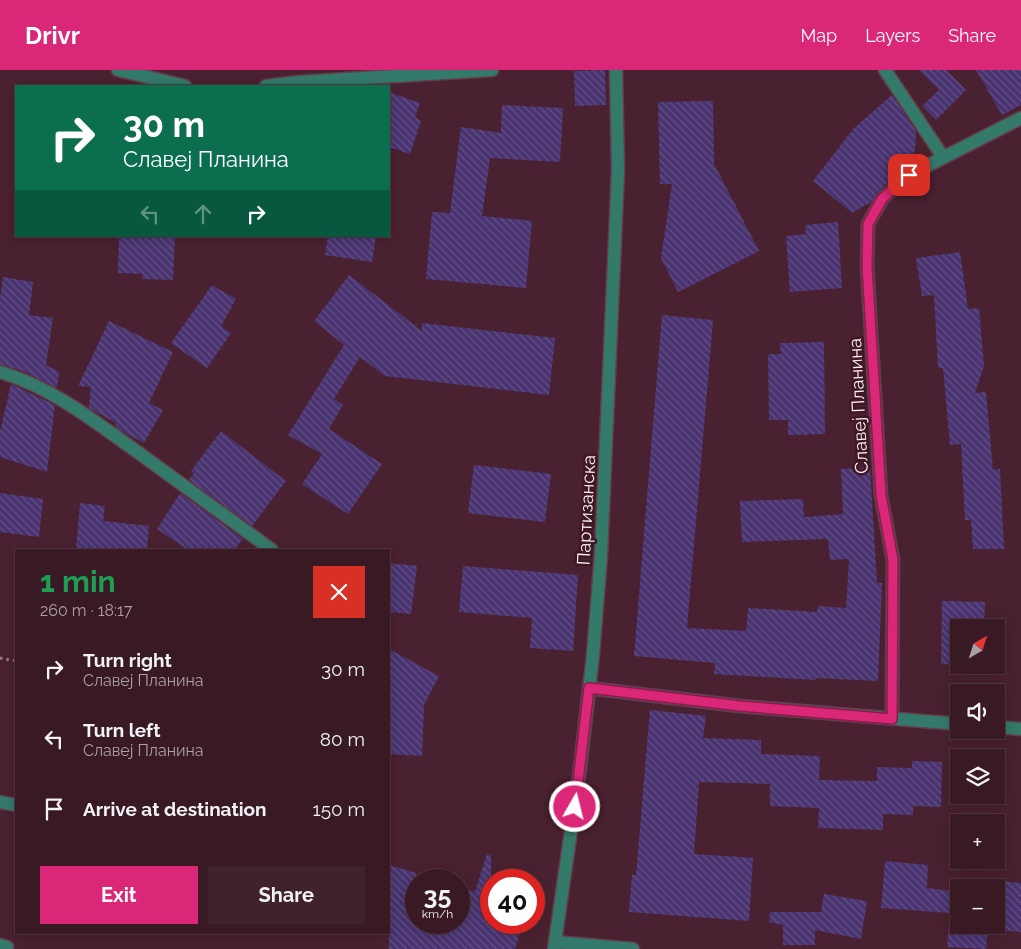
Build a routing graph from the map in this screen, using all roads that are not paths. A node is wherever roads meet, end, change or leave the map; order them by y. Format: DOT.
graph roads {
  1 [pos="118,70"];
  2 [pos="492,70"];
  3 [pos="616,70"];
  4 [pos="885,70"];
  5 [pos="181,85"];
  6 [pos="274,85"];
  7 [pos="1021,118"];
  8 [pos="943,157"];
  9 [pos="0,372"];
  10 [pos="271,549"];
  11 [pos="589,688"];
  12 [pos="892,719"];
  13 [pos="950,723"];
  14 [pos="1005,728"];
  15 [pos="1021,729"];
  16 [pos="0,802"];
  17 [pos="15,805"];
  18 [pos="554,945"];
  19 [pos="633,949"];
  1 -- 5 [label="street"];
  2 -- 6 [label="street"];
  3 -- 11 [label="street, Партизанска"];
  4 -- 8 [label="street"];
  7 -- 8 [label="street, Славеј Планина"];
  8 -- 12 [label="street, Славеј Планина"];
  9 -- 10 [label="street"];
  11 -- 12 [label="street"];
  11 -- 18 [label="street, Партизанска"];
  12 -- 13 [label="street"];
  14 -- 15 [label="street"];
  16 -- 17 [label="street"];
  18 -- 19 [label="street"];
}
